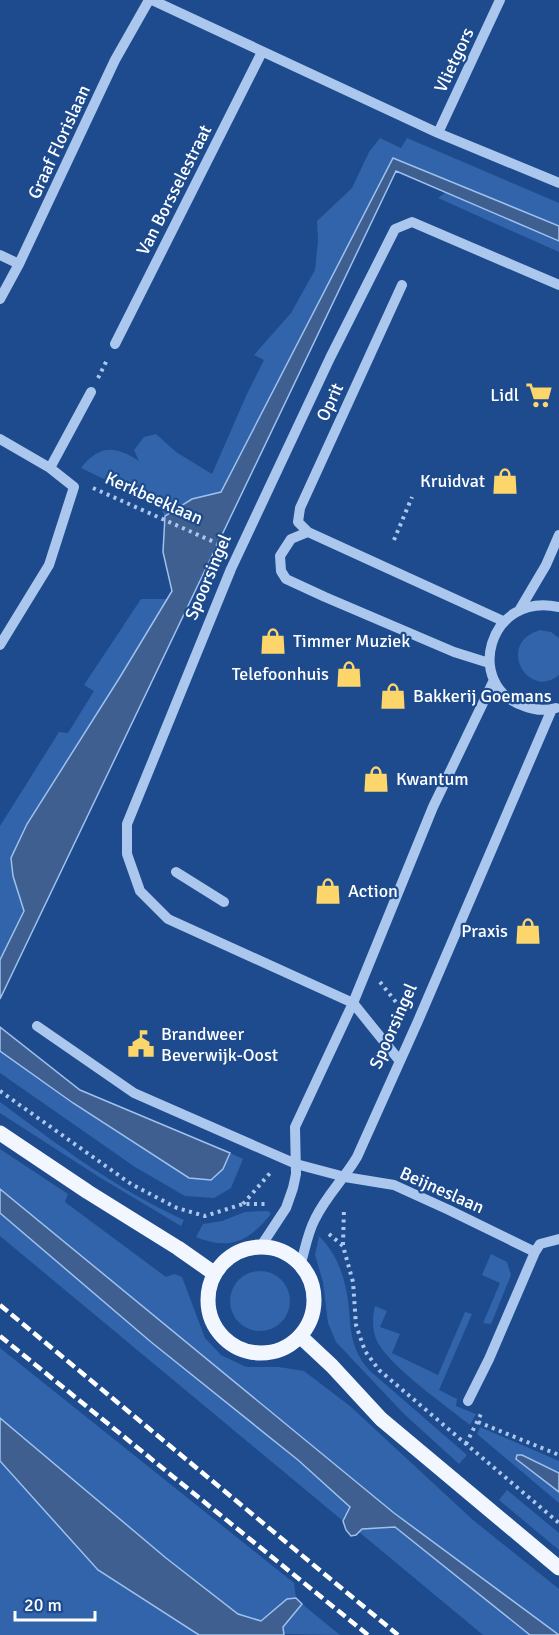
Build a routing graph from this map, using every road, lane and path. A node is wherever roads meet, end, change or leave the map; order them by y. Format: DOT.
graph roads {
  1 [pos="151,0"];
  2 [pos="500,0"];
  3 [pos="262,52"];
  4 [pos="438,133"];
  5 [pos="559,183"];
  6 [pos="0,255"];
  7 [pos="20,264"];
  8 [pos="402,285"];
  9 [pos="559,285"];
  10 [pos="0,298"];
  11 [pos="115,344"];
  12 [pos="92,392"];
  13 [pos="0,439"];
  14 [pos="50,468"];
  15 [pos="74,487"];
  16 [pos="412,497"];
  17 [pos="308,532"];
  18 [pos="559,536"];
  19 [pos="394,540"];
  20 [pos="220,545"];
  21 [pos="559,607"];
  22 [pos="520,609"];
  23 [pos="503,621"];
  24 [pos="0,645"];
  25 [pos="489,663"];
  26 [pos="494,680"];
  27 [pos="556,708"];
  28 [pos="176,872"];
  29 [pos="224,902"];
  30 [pos="365,971"];
  31 [pos="353,1004"];
  32 [pos="418,1021"];
  33 [pos="37,1026"];
  34 [pos="399,1060"];
  35 [pos="0,1091"];
  36 [pos="0,1133"];
  37 [pos="296,1164"];
  38 [pos="345,1177"];
  39 [pos="243,1204"];
  40 [pos="286,1208"];
  41 [pos="314,1220"];
  42 [pos="559,1239"];
  43 [pos="261,1246"];
  44 [pos="535,1252"];
  45 [pos="301,1263"];
  46 [pos="214,1274"];
  47 [pos="301,1337"];
  48 [pos="468,1401"];
  49 [pos="478,1422"];
  50 [pos="559,1455"];
  51 [pos="559,1523"];
  52 [pos="559,1568"];
  1 -- 3 [label="street"];
  1 -- 7 [label="street, Graaf Florislaan"];
  2 -- 4 [label="street, Vlietgors"];
  3 -- 4 [label="street"];
  3 -- 11 [label="street, Van Borsselestraat"];
  4 -- 5 [label="street"];
  6 -- 7 [label="street"];
  7 -- 10 [label="street, Graaf Florislaan"];
  8 -- 17 [label="street, Oprit"];
  9 -- 31 [label="street, Spoorsingel"];
  11 -- 12 [label="path"];
  12 -- 14 [label="street"];
  13 -- 14 [label="street"];
  14 -- 15 [label="street"];
  15 -- 20 [label="path, Kerkbeeklaan"];
  15 -- 24 [label="street"];
  16 -- 19 [label="path"];
  17 -- 23 [label="street"];
  17 -- 25 [label="street"];
  18 -- 22 [label="street"];
  21 -- 22 [label="street, Spoorsingel"];
  22 -- 23 [label="street, Spoorsingel"];
  23 -- 25 [label="street, Spoorsingel"];
  25 -- 26 [label="street, Spoorsingel"];
  26 -- 27 [label="street, Spoorsingel"];
  26 -- 30 [label="street"];
  27 -- 32 [label="street, Spoorsingel"];
  28 -- 29 [label="street"];
  30 -- 31 [label="street"];
  30 -- 32 [label="path"];
  31 -- 34 [label="street"];
  31 -- 37 [label="street"];
  32 -- 34 [label="street, Spoorsingel"];
  33 -- 37 [label="street, Beijneslaan"];
  34 -- 38 [label="street, Spoorsingel"];
  35 -- 39 [label="path"];
  36 -- 46 [label="main road"];
  37 -- 38 [label="street, Beijneslaan"];
  37 -- 39 [label="path"];
  37 -- 40 [label="street"];
  38 -- 41 [label="street, Spoorsingel"];
  38 -- 44 [label="street, Beijneslaan"];
  39 -- 40 [label="path"];
  40 -- 43 [label="street"];
  41 -- 45 [label="street, Spoorsingel"];
  41 -- 51 [label="path"];
  42 -- 44 [label="street"];
  43 -- 45 [label="main road"];
  43 -- 46 [label="main road"];
  44 -- 48 [label="street"];
  45 -- 47 [label="main road"];
  46 -- 47 [label="main road"];
  47 -- 52 [label="main road"];
  49 -- 50 [label="path"];
}
